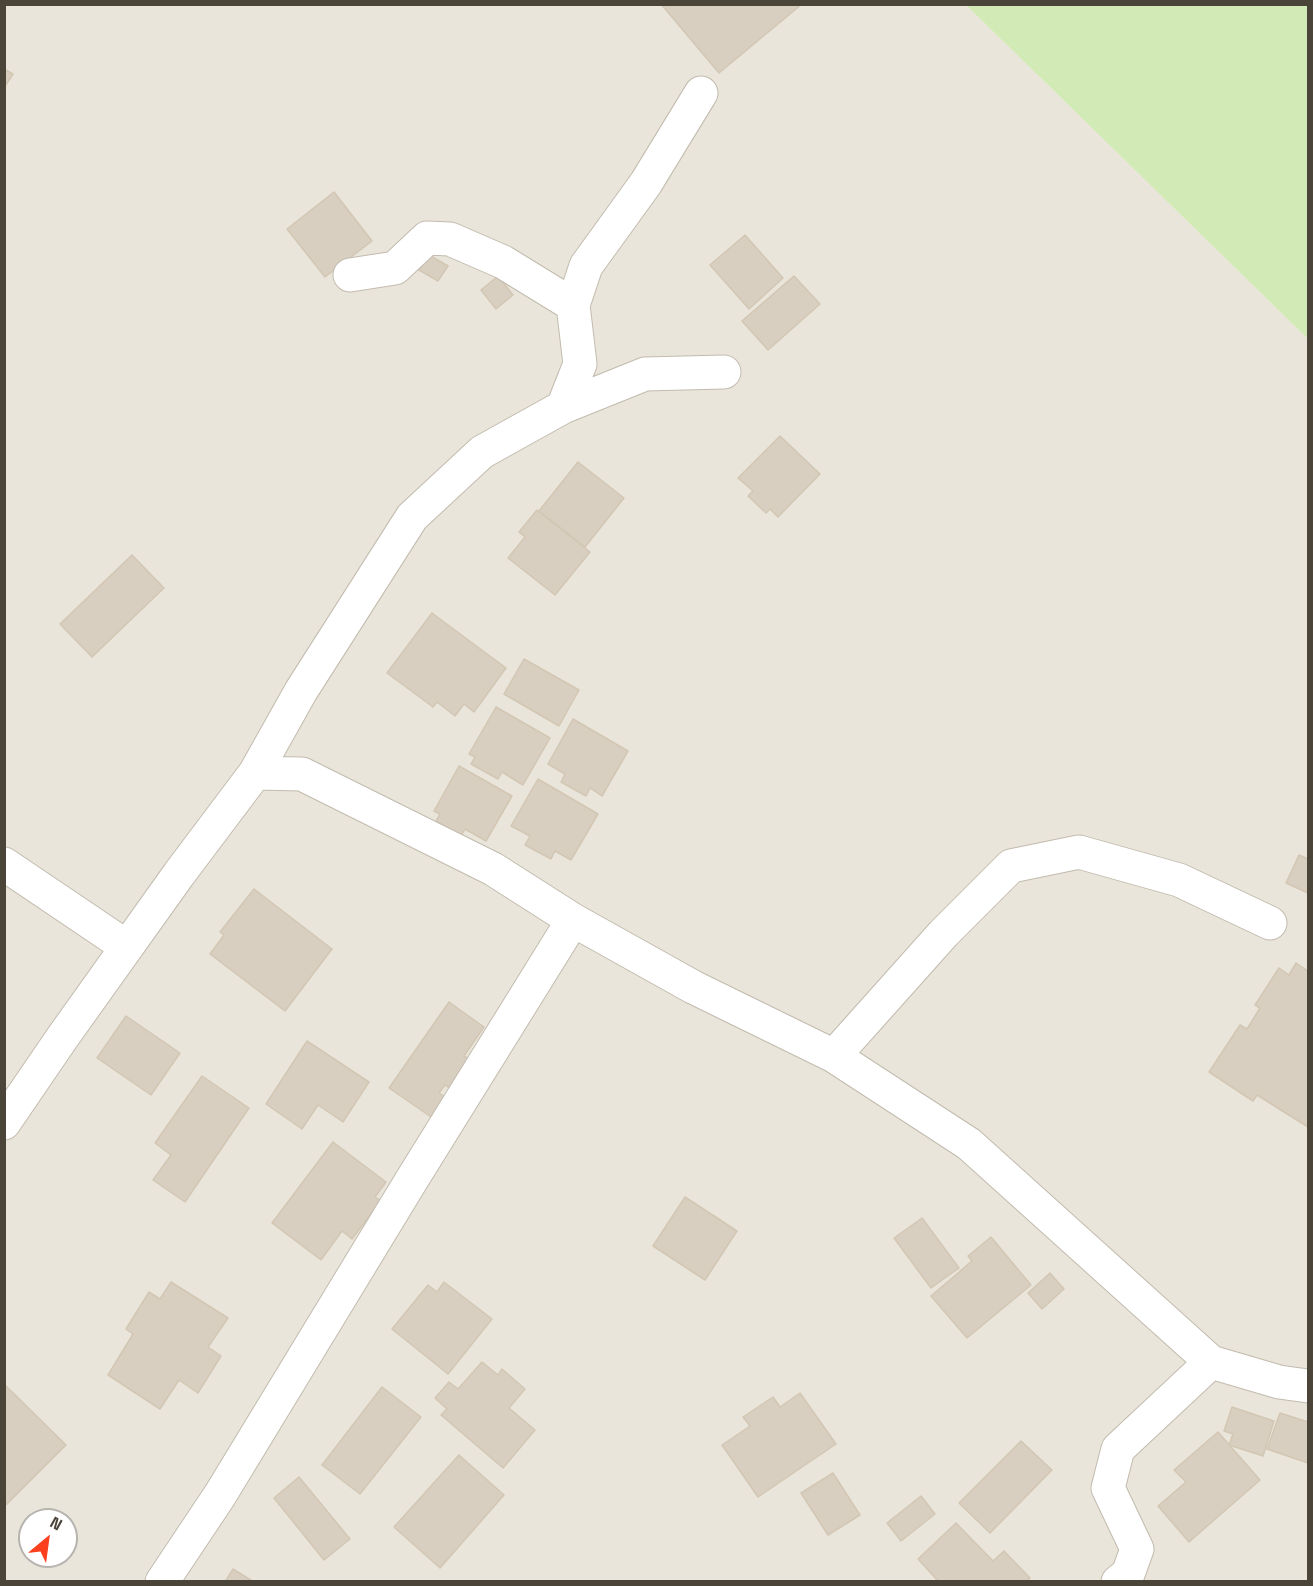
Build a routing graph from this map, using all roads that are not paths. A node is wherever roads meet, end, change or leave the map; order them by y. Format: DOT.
graph roads {
  1 [pos="701,93"];
  2 [pos="351,275"];
  3 [pos="573,305"];
  4 [pos="723,372"];
  5 [pos="563,407"];
  6 [pos="255,773"];
  7 [pos="4,864"];
  8 [pos="573,920"];
  9 [pos="1270,923"];
  10 [pos="127,947"];
  11 [pos="834,1056"];
  12 [pos="4,1123"];
  13 [pos="1211,1362"];
  14 [pos="1308,1386"];
  15 [pos="162,1581"];
  16 [pos="1118,1581"];
  1 -- 3 [label="street"];
  2 -- 3 [label="street"];
  3 -- 5 [label="street"];
  4 -- 5 [label="street"];
  5 -- 6 [label="street"];
  6 -- 8 [label="street"];
  6 -- 10 [label="street"];
  7 -- 10 [label="street"];
  8 -- 11 [label="street"];
  8 -- 15 [label="street"];
  9 -- 11 [label="street"];
  10 -- 12 [label="street"];
  11 -- 13 [label="street"];
  13 -- 14 [label="street"];
  13 -- 16 [label="street"];
}
